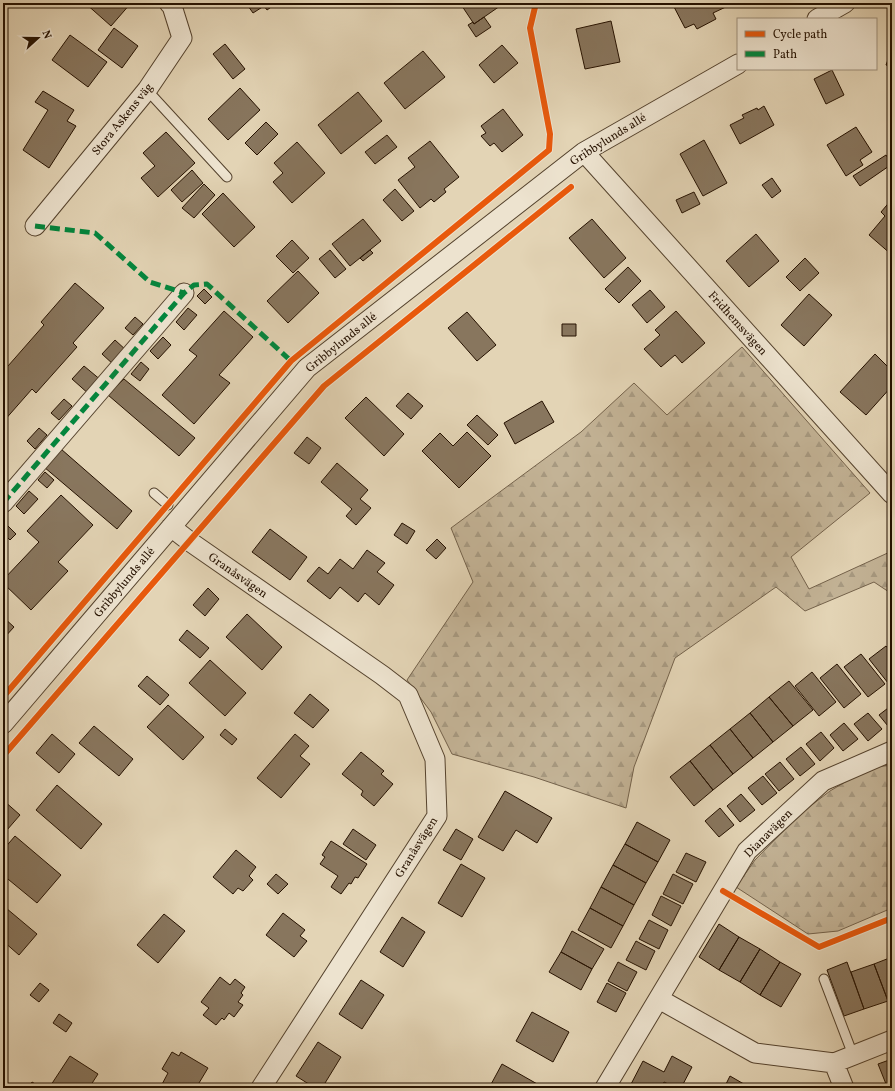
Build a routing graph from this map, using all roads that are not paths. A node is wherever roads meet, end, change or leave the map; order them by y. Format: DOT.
graph roads {
  1 [pos="169,3"];
  2 [pos="845,3"];
  3 [pos="819,18"];
  4 [pos="737,65"];
  5 [pos="147,90"];
  6 [pos="584,152"];
  7 [pos="227,177"];
  8 [pos="35,226"];
  9 [pos="184,293"];
  10 [pos="154,493"];
  11 [pos="892,494"];
  12 [pos="3,503"];
  13 [pos="168,505"];
  14 [pos="171,527"];
  15 [pos="3,724"];
  16 [pos="892,751"];
  17 [pos="824,979"];
  18 [pos="659,999"];
  19 [pos="892,1040"];
  20 [pos="853,1055"];
  21 [pos="834,1063"];
  22 [pos="261,1088"];
  23 [pos="605,1088"];
  24 [pos="844,1088"];
  1 -- 5 [label="street, Stora Askens väg"];
  2 -- 3 [label="street"];
  4 -- 6 [label="street, Gribbylunds allé"];
  5 -- 7 [label="lane"];
  5 -- 8 [label="street, Stora Askens väg"];
  6 -- 11 [label="street, Fridhemsvägen"];
  6 -- 14 [label="street, Gribbylunds allé"];
  9 -- 12 [label="street"];
  10 -- 13 [label="lane"];
  14 -- 15 [label="street, Gribbylunds allé"];
  14 -- 22 [label="street, Granåsvägen"];
  16 -- 18 [label="street, Dianavägen"];
  17 -- 20 [label="lane"];
  18 -- 21 [label="street"];
  18 -- 23 [label="street, Dianavägen"];
  19 -- 20 [label="street"];
  20 -- 21 [label="street"];
  21 -- 24 [label="street"];
}
